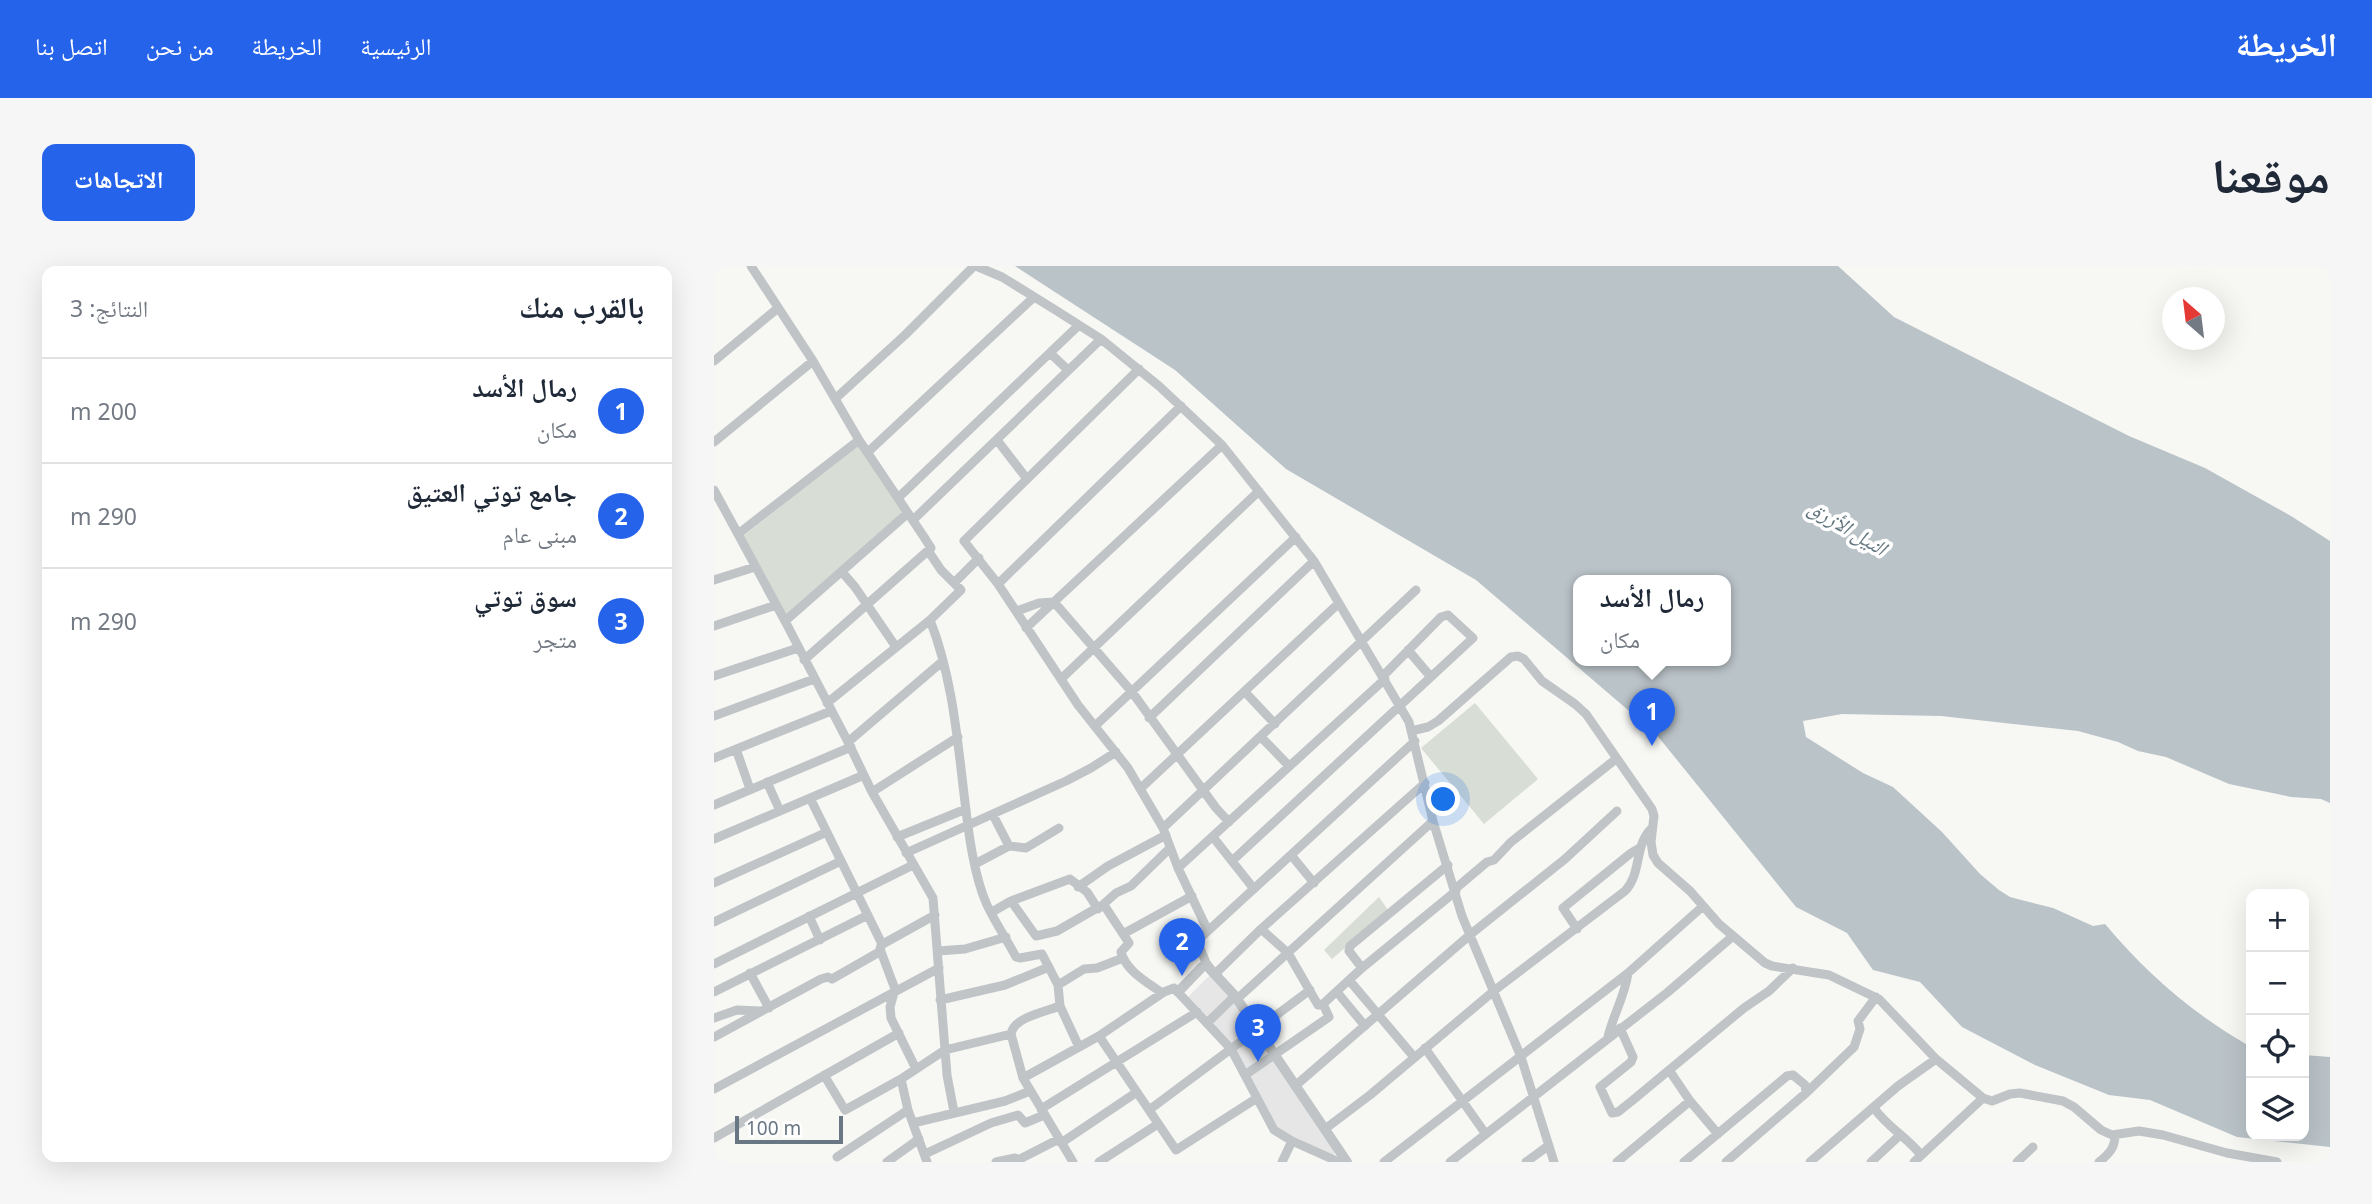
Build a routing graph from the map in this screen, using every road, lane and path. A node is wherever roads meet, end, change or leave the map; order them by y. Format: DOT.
graph roads {
  1 [pos="751,266"];
  2 [pos="974,266"];
  3 [pos="1034,298"];
  4 [pos="778,308"];
  5 [pos="1079,325"];
  6 [pos="1101,340"];
  7 [pos="1050,353"];
  8 [pos="715,358"];
  9 [pos="813,361"];
  10 [pos="1139,369"];
  11 [pos="1069,370"];
  12 [pos="835,399"];
  13 [pos="1181,406"];
  14 [pos="859,440"];
  15 [pos="997,440"];
  16 [pos="714,442"];
  17 [pos="1222,445"];
  18 [pos="869,452"];
  19 [pos="1027,479"];
  20 [pos="714,490"];
  21 [pos="1259,491"];
  22 [pos="898,498"];
  23 [pos="724,509"];
  24 [pos="714,512"];
  25 [pos="910,517"];
  26 [pos="738,534"];
  27 [pos="1296,537"];
  28 [pos="931,548"];
  29 [pos="979,558"];
  30 [pos="1314,561"];
  31 [pos="755,566"];
  32 [pos="842,572"];
  33 [pos="714,580"];
  34 [pos="954,583"];
  35 [pos="998,584"];
  36 [pos="1416,590"];
  37 [pos="1054,602"];
  38 [pos="1339,603"];
  39 [pos="776,605"];
  40 [pos="867,605"];
  41 [pos="1017,611"];
  42 [pos="930,620"];
  43 [pos="785,621"];
  44 [pos="714,626"];
  45 [pos="1026,628"];
  46 [pos="1362,642"];
  47 [pos="1094,647"];
  48 [pos="798,648"];
  49 [pos="896,648"];
  50 [pos="1408,650"];
  51 [pos="804,660"];
  52 [pos="943,661"];
  53 [pos="714,676"];
  54 [pos="1430,676"];
  55 [pos="1384,678"];
  56 [pos="814,679"];
  57 [pos="1061,679"];
  58 [pos="1132,692"];
  59 [pos="1245,692"];
  60 [pos="1400,706"];
  61 [pos="829,707"];
  62 [pos="714,716"];
  63 [pos="1149,718"];
  64 [pos="1275,724"];
  65 [pos="1095,726"];
  66 [pos="1412,731"];
  67 [pos="958,737"];
  68 [pos="1261,737"];
  69 [pos="1415,741"];
  70 [pos="849,744"];
  71 [pos="736,749"];
  72 [pos="1116,752"];
  73 [pos="1178,754"];
  74 [pos="714,758"];
  75 [pos="1616,759"];
  76 [pos="1289,766"];
  77 [pos="864,775"];
  78 [pos="767,782"];
  79 [pos="1425,783"];
  80 [pos="750,789"];
  81 [pos="1140,789"];
  82 [pos="872,792"];
  83 [pos="1204,792"];
  84 [pos="810,798"];
  85 [pos="714,805"];
  86 [pos="966,809"];
  87 [pos="780,811"];
  88 [pos="1617,811"];
  89 [pos="993,815"];
  90 [pos="1433,821"];
  91 [pos="1229,822"];
  92 [pos="968,826"];
  93 [pos="1059,828"];
  94 [pos="1651,829"];
  95 [pos="1164,831"];
  96 [pos="827,832"];
  97 [pos="897,837"];
  98 [pos="1213,837"];
  99 [pos="714,839"];
  100 [pos="1009,846"];
  101 [pos="1641,847"];
  102 [pos="1170,848"];
  103 [pos="906,853"];
  104 [pos="1291,855"];
  105 [pos="841,861"];
  106 [pos="1232,861"];
  107 [pos="975,864"];
  108 [pos="913,865"];
  109 [pos="1448,865"];
  110 [pos="1178,868"];
  111 [pos="714,883"];
  112 [pos="1314,883"];
  113 [pos="1078,887"];
  114 [pos="1254,889"];
  115 [pos="1456,890"];
  116 [pos="856,893"];
  117 [pos="1192,896"];
  118 [pos="1011,901"];
  119 [pos="1101,907"];
  120 [pos="1702,907"];
  121 [pos="992,912"];
  122 [pos="868,915"];
  123 [pos="935,915"];
  124 [pos="809,916"];
  125 [pos="714,922"];
  126 [pos="1261,929"];
  127 [pos="1577,929"];
  128 [pos="1208,930"];
  129 [pos="1123,934"];
  130 [pos="1471,934"];
  131 [pos="1733,936"];
  132 [pos="1006,937"];
  133 [pos="820,940"];
  134 [pos="881,948"];
  135 [pos="938,951"];
  136 [pos="1288,953"];
  137 [pos="1123,958"];
  138 [pos="714,964"];
  139 [pos="1049,967"];
  140 [pos="939,968"];
  141 [pos="1362,968"];
  142 [pos="1793,968"];
  143 [pos="1211,970"];
  144 [pos="750,973"];
  145 [pos="1628,973"];
  146 [pos="1349,980"];
  147 [pos="1058,985"];
  148 [pos="895,989"];
  149 [pos="1310,990"];
  150 [pos="1495,990"];
  151 [pos="714,992"];
  152 [pos="1178,992"];
  153 [pos="1338,992"];
  154 [pos="1162,993"];
  155 [pos="1236,997"];
  156 [pos="1876,997"];
  157 [pos="940,1000"];
  158 [pos="1323,1004"];
  159 [pos="1060,1006"];
  160 [pos="766,1010"];
  161 [pos="1197,1012"];
  162 [pos="1379,1014"];
  163 [pos="714,1018"];
  164 [pos="1207,1023"];
  165 [pos="1365,1026"];
  166 [pos="1619,1028"];
  167 [pos="1257,1029"];
  168 [pos="899,1033"];
  169 [pos="1011,1034"];
  170 [pos="1099,1036"];
  171 [pos="714,1037"];
  172 [pos="1608,1037"];
  173 [pos="1079,1047"];
  174 [pos="1425,1048"];
  175 [pos="1231,1049"];
  176 [pos="945,1050"];
  177 [pos="1275,1055"];
  178 [pos="1414,1057"];
  179 [pos="1521,1057"];
  180 [pos="1936,1059"];
  181 [pos="1116,1062"];
  182 [pos="916,1069"];
  183 [pos="1669,1070"];
  184 [pos="824,1075"];
  185 [pos="1245,1075"];
  186 [pos="901,1079"];
  187 [pos="1023,1079"];
  188 [pos="1295,1086"];
  189 [pos="714,1089"];
  190 [pos="1030,1091"];
  191 [pos="1137,1092"];
  192 [pos="1806,1093"];
  193 [pos="1534,1096"];
  194 [pos="1257,1098"];
  195 [pos="1983,1098"];
  196 [pos="1690,1101"];
  197 [pos="1462,1102"];
  198 [pos="1874,1108"];
  199 [pos="908,1110"];
  200 [pos="1149,1110"];
  201 [pos="954,1112"];
  202 [pos="1042,1112"];
  203 [pos="913,1124"];
  204 [pos="1158,1124"];
  205 [pos="1325,1129"];
  206 [pos="1485,1133"];
  207 [pos="1718,1134"];
  208 [pos="2115,1135"];
  209 [pos="1899,1136"];
  210 [pos="714,1138"];
  211 [pos="919,1139"];
  212 [pos="1060,1141"];
  213 [pos="1292,1141"];
  214 [pos="1548,1146"];
  215 [pos="2033,1147"];
  216 [pos="837,1157"];
  217 [pos="926,1158"];
  218 [pos="1917,1160"];
  219 [pos="887,1162"];
  220 [pos="996,1162"];
  221 [pos="1073,1162"];
  222 [pos="1098,1162"];
  223 [pos="1282,1162"];
  224 [pos="1339,1162"];
  225 [pos="1347,1162"];
  226 [pos="1384,1162"];
  227 [pos="1450,1162"];
  228 [pos="1526,1162"];
  229 [pos="1554,1162"];
  230 [pos="1617,1162"];
  231 [pos="1684,1162"];
  232 [pos="1726,1162"];
  233 [pos="1810,1162"];
  234 [pos="1871,1162"];
  235 [pos="2017,1162"];
  236 [pos="2100,1162"];
  237 [pos="2277,1162"];
  1 -- 4 [label="street"];
  2 -- 3 [label="street"];
  2 -- 12 [label="street"];
  3 -- 5 [label="street"];
  3 -- 18 [label="street"];
  4 -- 8 [label="street"];
  4 -- 9 [label="street"];
  5 -- 6 [label="street"];
  5 -- 7 [label="street"];
  6 -- 10 [label="street"];
  6 -- 11 [label="street"];
  7 -- 11 [label="street"];
  7 -- 22 [label="street"];
  9 -- 12 [label="street"];
  9 -- 16 [label="street"];
  10 -- 13 [label="street"];
  10 -- 19 [label="street"];
  11 -- 15 [label="street"];
  12 -- 14 [label="street"];
  13 -- 17 [label="street"];
  13 -- 35 [label="street"];
  14 -- 18 [label="street"];
  14 -- 26 [label="street"];
  15 -- 19 [label="street"];
  15 -- 25 [label="street"];
  17 -- 21 [label="street"];
  17 -- 37 [label="street"];
  18 -- 22 [label="street"];
  19 -- 29 [label="street"];
  20 -- 23 [label="street"];
  21 -- 27 [label="street"];
  21 -- 47 [label="street"];
  22 -- 25 [label="street"];
  23 -- 24 [label="street"];
  23 -- 26 [label="street"];
  25 -- 28 [label="street"];
  25 -- 32 [label="street"];
  26 -- 31 [label="street"];
  27 -- 30 [label="street"];
  27 -- 58 [label="street"];
  28 -- 34 [label="street"];
  28 -- 40 [label="street"];
  29 -- 34 [label="street"];
  29 -- 35 [label="street"];
  30 -- 38 [label="street"];
  30 -- 63 [label="street"];
  31 -- 33 [label="street"];
  31 -- 39 [label="street"];
  32 -- 40 [label="street"];
  32 -- 43 [label="street"];
  34 -- 42 [label="street"];
  35 -- 41 [label="street"];
  36 -- 46 [label="street"];
  37 -- 41 [label="street"];
  37 -- 45 [label="street"];
  37 -- 47 [label="street"];
  38 -- 46 [label="street"];
  38 -- 59 [label="street"];
  39 -- 43 [label="street"];
  39 -- 44 [label="street"];
  40 -- 49 [label="street"];
  40 -- 51 [label="street"];
  41 -- 45 [label="street"];
  42 -- 49 [label="street"];
  42 -- 52 [label="street"];
  43 -- 48 [label="street"];
  45 -- 57 [label="street"];
  46 -- 55 [label="street"];
  46 -- 64 [label="street"];
  47 -- 57 [label="street"];
  47 -- 58 [label="street"];
  48 -- 51 [label="street"];
  48 -- 53 [label="street"];
  49 -- 61 [label="street"];
  50 -- 54 [label="street"];
  50 -- 54 [label="street"];
  50 -- 55 [label="street"];
  51 -- 56 [label="street"];
  52 -- 67 [label="street"];
  52 -- 70 [label="street"];
  54 -- 60 [label="street"];
  55 -- 60 [label="street"];
  55 -- 76 [label="street"];
  56 -- 61 [label="street"];
  56 -- 62 [label="street"];
  57 -- 65 [label="street"];
  58 -- 63 [label="street"];
  58 -- 65 [label="street"];
  59 -- 64 [label="street"];
  59 -- 73 [label="street"];
  60 -- 66 [label="street"];
  60 -- 106 [label="street"];
  61 -- 70 [label="street"];
  61 -- 71 [label="street"];
  63 -- 73 [label="street"];
  64 -- 68 [label="street"];
  65 -- 72 [label="street"];
  66 -- 69 [label="street"];
  66 -- 75 [label="street"];
  67 -- 82 [label="street"];
  67 -- 86 [label="street"];
  68 -- 76 [label="street"];
  68 -- 83 [label="street"];
  69 -- 79 [label="street"];
  69 -- 104 [label="street"];
  70 -- 77 [label="street"];
  70 -- 78 [label="street"];
  71 -- 74 [label="street"];
  71 -- 80 [label="street"];
  72 -- 81 [label="street"];
  72 -- 89 [label="street"];
  73 -- 81 [label="street"];
  73 -- 83 [label="street"];
  75 -- 94 [label="street"];
  75 -- 115 [label="street"];
  76 -- 91 [label="street"];
  77 -- 82 [label="street"];
  77 -- 84 [label="street"];
  78 -- 80 [label="street"];
  78 -- 87 [label="street"];
  79 -- 90 [label="street"];
  79 -- 112 [label="street"];
  80 -- 85 [label="street"];
  81 -- 95 [label="street"];
  82 -- 97 [label="street"];
  83 -- 91 [label="street"];
  83 -- 95 [label="street"];
  84 -- 87 [label="street"];
  84 -- 96 [label="street"];
  86 -- 92 [label="street"];
  86 -- 97 [label="street"];
  87 -- 99 [label="street"];
  88 -- 130 [label="street"];
  89 -- 92 [label="street"];
  89 -- 100 [label="street"];
  90 -- 109 [label="street"];
  90 -- 136 [label="street"];
  91 -- 98 [label="street"];
  92 -- 103 [label="street"];
  92 -- 107 [label="street"];
  93 -- 100 [label="street"];
  94 -- 101 [label="street"];
  94 -- 120 [label="street"];
  95 -- 102 [label="street"];
  95 -- 113 [label="street"];
  96 -- 105 [label="street"];
  96 -- 111 [label="street"];
  97 -- 103 [label="street"];
  98 -- 106 [label="street"];
  98 -- 110 [label="street"];
  100 -- 107 [label="street"];
  101 -- 127 [label="street"];
  101 -- 127 [label="street"];
  102 -- 110 [label="street"];
  102 -- 119 [label="street"];
  103 -- 108 [label="street"];
  104 -- 112 [label="street"];
  104 -- 114 [label="street"];
  105 -- 116 [label="street"];
  105 -- 125 [label="street"];
  106 -- 114 [label="street"];
  107 -- 121 [label="street"];
  108 -- 116 [label="street"];
  108 -- 123 [label="street"];
  109 -- 115 [label="street"];
  109 -- 141 [label="street"];
  110 -- 117 [label="street"];
  112 -- 126 [label="street"];
  113 -- 118 [label="street"];
  113 -- 119 [label="street"];
  114 -- 128 [label="street"];
  115 -- 130 [label="street"];
  115 -- 141 [label="street"];
  116 -- 122 [label="street"];
  116 -- 124 [label="street"];
  117 -- 128 [label="street"];
  117 -- 129 [label="street"];
  118 -- 119 [label="street"];
  118 -- 121 [label="street"];
  119 -- 129 [label="street"];
  120 -- 131 [label="street"];
  120 -- 145 [label="street"];
  121 -- 132 [label="street"];
  122 -- 133 [label="street"];
  122 -- 134 [label="street"];
  123 -- 134 [label="street"];
  123 -- 135 [label="street"];
  124 -- 133 [label="street"];
  124 -- 138 [label="street"];
  126 -- 136 [label="street"];
  126 -- 143 [label="street"];
  127 -- 150 [label="street"];
  128 -- 143 [label="street"];
  129 -- 137 [label="street"];
  130 -- 150 [label="street"];
  130 -- 162 [label="street"];
  131 -- 142 [label="street"];
  131 -- 166 [label="street"];
  132 -- 135 [label="street"];
  132 -- 139 [label="street"];
  133 -- 144 [label="street"];
  134 -- 148 [label="street"];
  134 -- 160 [label="street"];
  135 -- 140 [label="street"];
  136 -- 149 [label="street"];
  136 -- 155 [label="street"];
  137 -- 147 [label="street"];
  137 -- 154 [label="street"];
  139 -- 147 [label="street"];
  139 -- 157 [label="street"];
  140 -- 148 [label="street"];
  140 -- 157 [label="street"];
  141 -- 146 [label="street"];
  142 -- 156 [label="street"];
  142 -- 183 [label="street"];
  143 -- 152 [label="street"];
  143 -- 155 [label="street"];
  144 -- 151 [label="street"];
  144 -- 160 [label="street"];
  145 -- 172 [label="street"];
  145 -- 179 [label="street"];
  146 -- 153 [label="street"];
  146 -- 162 [label="street"];
  147 -- 159 [label="street"];
  148 -- 168 [label="street"];
  148 -- 189 [label="street"];
  149 -- 158 [label="street"];
  149 -- 167 [label="street"];
  150 -- 174 [label="street"];
  150 -- 179 [label="street"];
  152 -- 154 [label="street"];
  152 -- 161 [label="street"];
  153 -- 158 [label="street"];
  153 -- 165 [label="street"];
  154 -- 170 [label="street"];
  155 -- 164 [label="street"];
  155 -- 167 [label="street"];
  156 -- 180 [label="street"];
  156 -- 192 [label="street"];
  157 -- 176 [label="street"];
  158 -- 177 [label="street"];
  159 -- 169 [label="street"];
  159 -- 173 [label="street"];
  160 -- 163 [label="street"];
  160 -- 171 [label="street"];
  161 -- 164 [label="street"];
  161 -- 181 [label="street"];
  162 -- 165 [label="street"];
  162 -- 178 [label="street"];
  164 -- 175 [label="street"];
  165 -- 188 [label="street"];
  166 -- 172 [label="street"];
  166 -- 183 [label="street"];
  167 -- 175 [label="street"];
  167 -- 177 [label="street"];
  168 -- 182 [label="street"];
  168 -- 184 [label="street"];
  169 -- 176 [label="street"];
  169 -- 187 [label="street"];
  170 -- 173 [label="street"];
  170 -- 181 [label="street"];
  172 -- 193 [label="street"];
  173 -- 187 [label="street"];
  174 -- 178 [label="street"];
  174 -- 197 [label="street"];
  175 -- 185 [label="street"];
  175 -- 200 [label="street"];
  176 -- 182 [label="street"];
  176 -- 201 [label="street"];
  177 -- 185 [label="street"];
  177 -- 188 [label="street"];
  178 -- 205 [label="street"];
  179 -- 193 [label="street"];
  179 -- 197 [label="street"];
  180 -- 195 [label="street"];
  180 -- 198 [label="street"];
  181 -- 191 [label="street"];
  181 -- 202 [label="street"];
  182 -- 186 [label="street"];
  183 -- 196 [label="street"];
  184 -- 186 [label="street"];
  184 -- 210 [label="street"];
  185 -- 194 [label="street"];
  186 -- 199 [label="street"];
  187 -- 190 [label="street"];
  188 -- 205 [label="street"];
  190 -- 201 [label="street"];
  190 -- 202 [label="street"];
  191 -- 200 [label="street"];
  191 -- 212 [label="street"];
  192 -- 207 [label="street"];
  192 -- 232 [label="street"];
  193 -- 206 [label="street"];
  193 -- 214 [label="street"];
  194 -- 204 [label="street"];
  194 -- 213 [label="street"];
  195 -- 208 [label="street"];
  195 -- 218 [label="street"];
  196 -- 207 [label="street"];
  196 -- 230 [label="street"];
  197 -- 206 [label="street"];
  197 -- 226 [label="street"];
  198 -- 209 [label="street"];
  198 -- 233 [label="street"];
  199 -- 203 [label="street"];
  199 -- 216 [label="street"];
  200 -- 204 [label="street"];
  201 -- 203 [label="street"];
  202 -- 212 [label="street"];
  202 -- 217 [label="street"];
  203 -- 211 [label="street"];
  204 -- 222 [label="street"];
  205 -- 225 [label="street"];
  206 -- 227 [label="street"];
  207 -- 231 [label="street"];
  208 -- 236 [label="street"];
  208 -- 237 [label="street"];
  209 -- 218 [label="street"];
  209 -- 234 [label="street"];
  211 -- 217 [label="street"];
  211 -- 219 [label="street"];
  212 -- 220 [label="street"];
  212 -- 221 [label="street"];
  213 -- 223 [label="street"];
  213 -- 224 [label="street"];
  214 -- 228 [label="street"];
  214 -- 229 [label="street"];
  215 -- 235 [label="street"];
}
